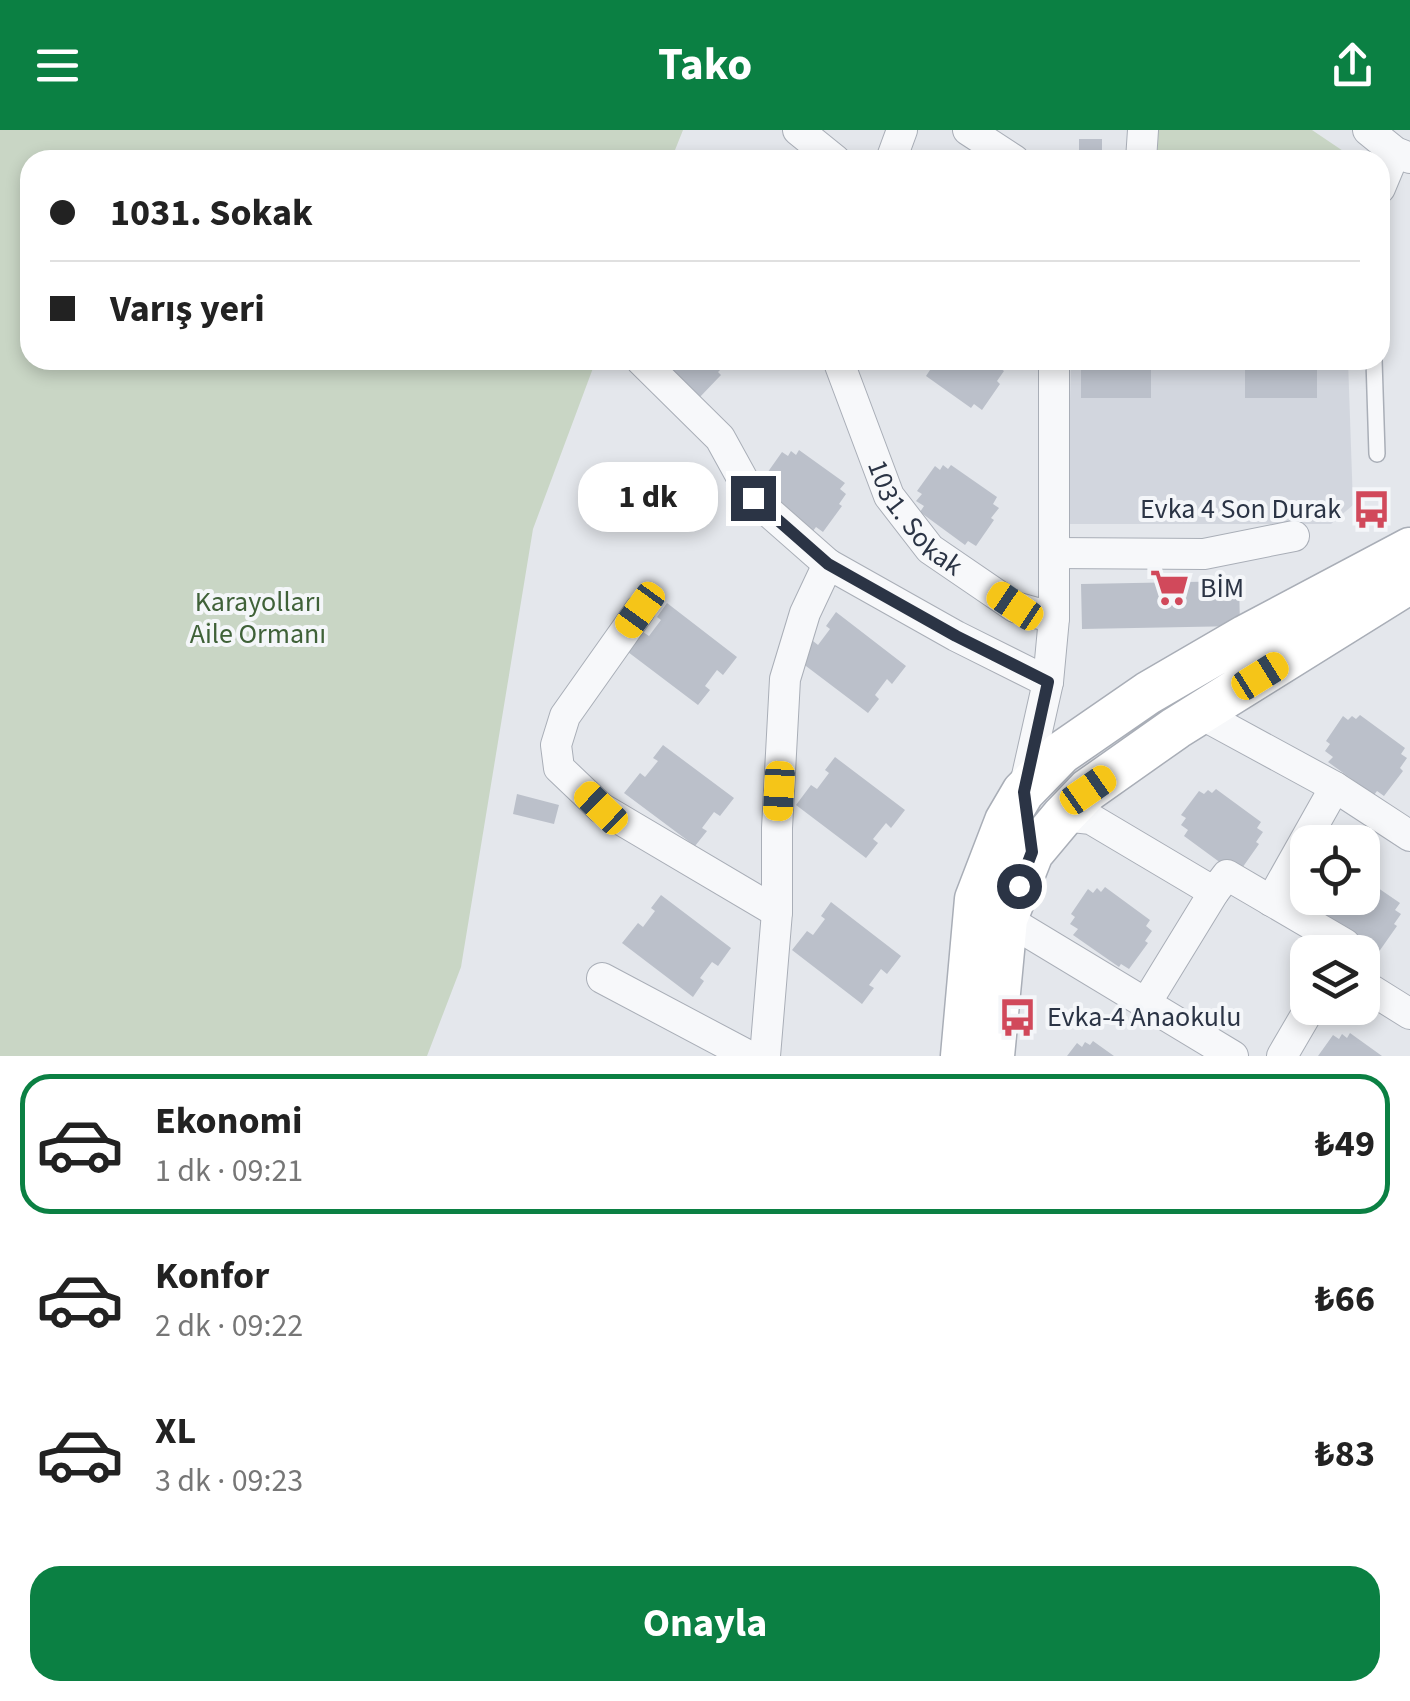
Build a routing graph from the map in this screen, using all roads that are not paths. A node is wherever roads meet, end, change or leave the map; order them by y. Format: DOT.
graph roads {
  1 [pos="798,130"];
  2 [pos="968,130"];
  3 [pos="1368,130"];
  4 [pos="823,150"];
  5 [pos="999,150"];
  6 [pos="1403,155"];
  7 [pos="651,370"];
  8 [pos="842,370"];
  9 [pos="1054,370"];
  10 [pos="1374,370"];
  11 [pos="1377,454"];
  12 [pos="1294,536"];
  13 [pos="1410,549"];
  14 [pos="1055,553"];
  15 [pos="828,564"];
  16 [pos="1410,582"];
  17 [pos="640,610"];
  18 [pos="1054,618"];
  19 [pos="1048,682"];
  20 [pos="1200,713"];
  21 [pos="1335,788"];
  22 [pos="1024,792"];
  23 [pos="1063,816"];
  24 [pos="1410,836"];
  25 [pos="1032,852"];
  26 [pos="1214,892"];
  27 [pos="1271,901"];
  28 [pos="776,912"];
  29 [pos="1006,919"];
  30 [pos="1329,935"];
  31 [pos="602,978"];
  32 [pos="1380,995"];
  33 [pos="1146,1003"];
  34 [pos="1410,1014"];
  35 [pos="1180,1024"];
  36 [pos="1300,1025"];
  37 [pos="749,1056"];
  38 [pos="765,1056"];
  39 [pos="962,1056"];
  40 [pos="994,1056"];
  41 [pos="1177,1056"];
  42 [pos="1233,1056"];
  43 [pos="1282,1056"];
  1 -- 4 [label="street"];
  2 -- 5 [label="street"];
  3 -- 6 [label="street"];
  7 -- 15 [label="street"];
  8 -- 18 [label="street, 1031. Sokak"];
  9 -- 14 [label="street"];
  10 -- 11 [label="lane"];
  12 -- 14 [label="street"];
  13 -- 22 [label="street"];
  14 -- 18 [label="street"];
  15 -- 19 [label="street"];
  15 -- 28 [label="street"];
  16 -- 20 [label="street"];
  17 -- 28 [label="street"];
  18 -- 19 [label="street"];
  19 -- 22 [label="street"];
  20 -- 21 [label="street"];
  20 -- 23 [label="street"];
  21 -- 24 [label="street"];
  21 -- 27 [label="street"];
  22 -- 25 [label="street"];
  22 -- 39 [label="street"];
  23 -- 25 [label="street"];
  23 -- 26 [label="street"];
  25 -- 29 [label="street"];
  26 -- 27 [label="street"];
  26 -- 33 [label="street"];
  27 -- 30 [label="street"];
  28 -- 38 [label="street"];
  29 -- 33 [label="street"];
  29 -- 40 [label="street"];
  31 -- 37 [label="street"];
  32 -- 34 [label="street"];
  33 -- 35 [label="street"];
  35 -- 41 [label="street"];
  35 -- 42 [label="street"];
  36 -- 43 [label="street"];
}
